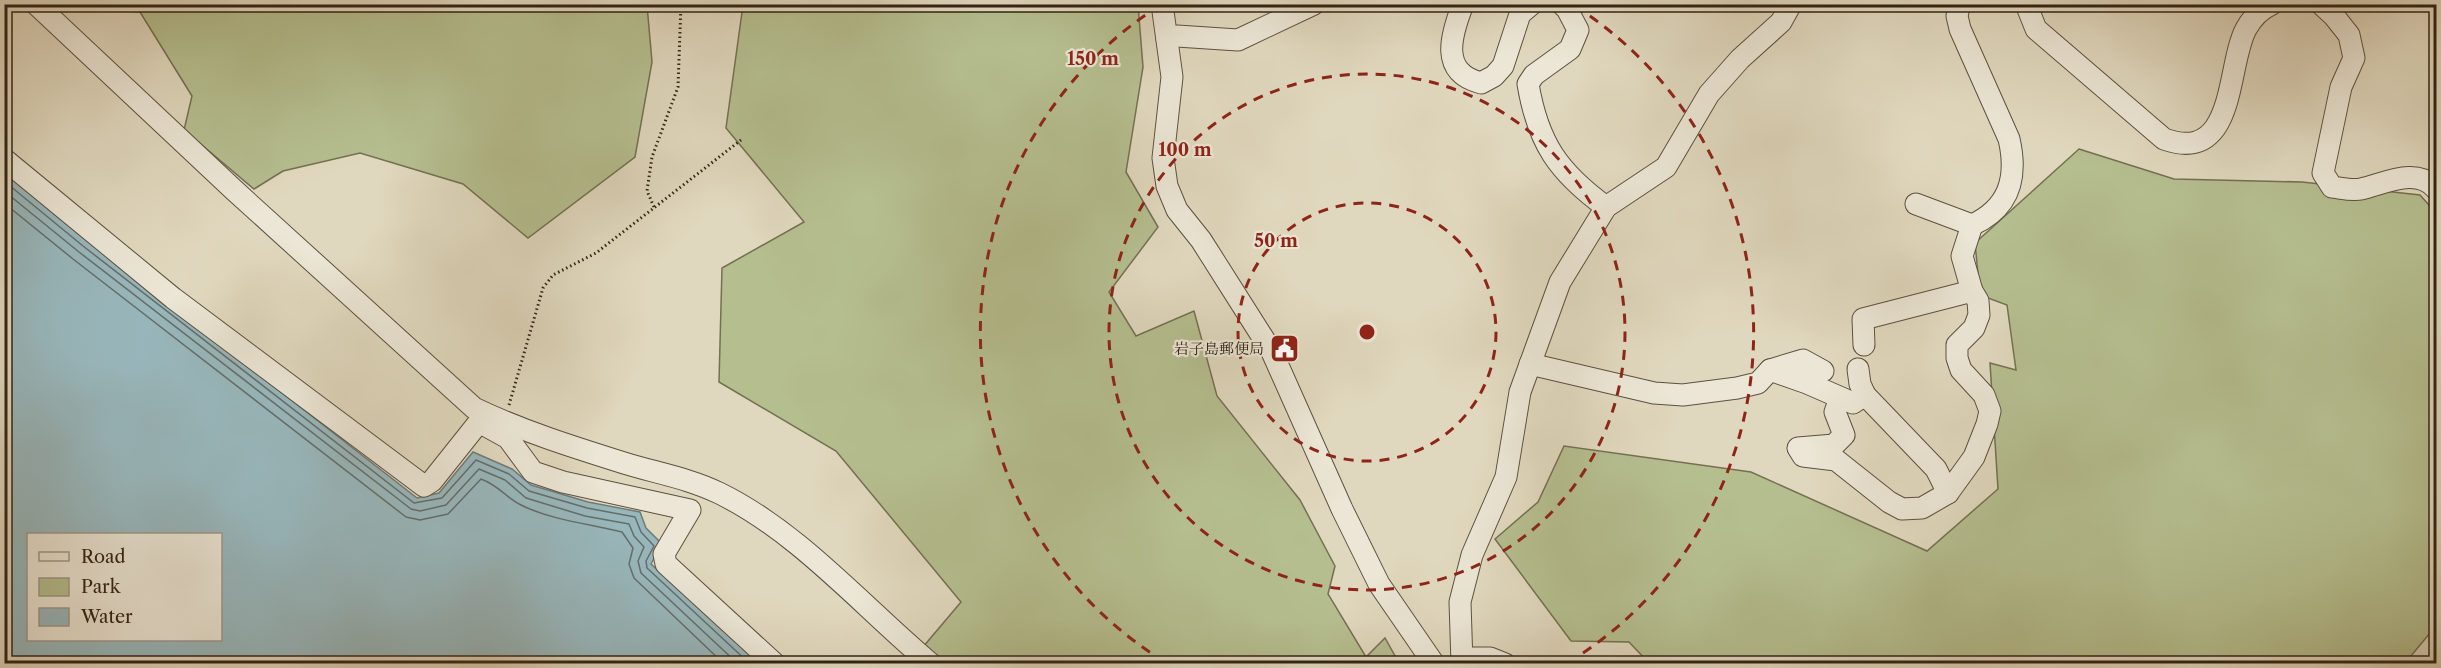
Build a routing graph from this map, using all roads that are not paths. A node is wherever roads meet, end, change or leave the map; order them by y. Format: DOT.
graph roads {
  1 [pos="36,4"];
  2 [pos="1162,4"];
  3 [pos="1314,4"];
  4 [pos="1532,4"];
  5 [pos="1562,4"];
  6 [pos="1791,4"];
  7 [pos="1962,4"];
  8 [pos="2026,4"];
  9 [pos="2272,4"];
  10 [pos="2321,4"];
  11 [pos="1462,5"];
  12 [pos="1167,39"];
  13 [pos="4,159"];
  14 [pos="2436,189"];
  15 [pos="1916,204"];
  16 [pos="1606,207"];
  17 [pos="1971,225"];
  18 [pos="1972,291"];
  19 [pos="1864,345"];
  20 [pos="1530,364"];
  21 [pos="1858,369"];
  22 [pos="1770,370"];
  23 [pos="1823,371"];
  24 [pos="1865,395"];
  25 [pos="1840,398"];
  26 [pos="1948,493"];
  27 [pos="1462,661"];
  28 [pos="775,663"];
  29 [pos="931,663"];
  30 [pos="1434,663"];
  31 [pos="1506,663"];
  1 -- 29 [label="street"];
  2 -- 12 [label="street"];
  3 -- 12 [label="street"];
  4 -- 11 [label="street"];
  5 -- 16 [label="street"];
  6 -- 16 [label="street"];
  7 -- 17 [label="street"];
  8 -- 9 [label="street"];
  10 -- 14 [label="street"];
  12 -- 30 [label="street"];
  13 -- 28 [label="street"];
  15 -- 17 [label="street"];
  16 -- 20 [label="street"];
  17 -- 18 [label="street"];
  18 -- 19 [label="street"];
  18 -- 26 [label="street"];
  20 -- 22 [label="street"];
  20 -- 27 [label="street"];
  21 -- 24 [label="street"];
  22 -- 23 [label="street"];
  22 -- 25 [label="street"];
  24 -- 25 [label="street"];
  24 -- 26 [label="street"];
  25 -- 26 [label="street"];
  27 -- 31 [label="street"];
}
